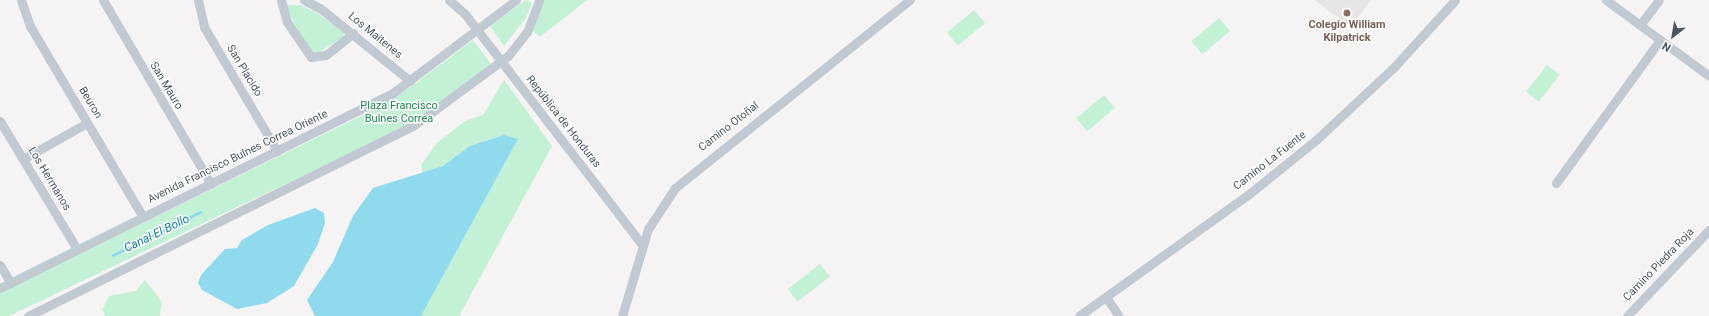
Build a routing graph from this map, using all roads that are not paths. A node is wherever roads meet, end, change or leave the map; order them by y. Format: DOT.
graph roads {
  1 [pos="21,0"];
  2 [pos="103,0"];
  3 [pos="198,0"];
  4 [pos="281,0"];
  5 [pos="304,0"];
  6 [pos="449,0"];
  7 [pos="460,0"];
  8 [pos="516,0"];
  9 [pos="539,0"];
  10 [pos="910,0"];
  11 [pos="1455,0"];
  12 [pos="1606,0"];
  13 [pos="1659,0"];
  14 [pos="464,14"];
  15 [pos="1640,25"];
  16 [pos="476,30"];
  17 [pos="353,33"];
  18 [pos="1660,40"];
  19 [pos="501,62"];
  20 [pos="1709,76"];
  21 [pos="410,81"];
  22 [pos="0,120"];
  23 [pos="87,123"];
  24 [pos="277,151"];
  25 [pos="23,159"];
  26 [pos="1556,183"];
  27 [pos="211,184"];
  28 [pos="143,217"];
  29 [pos="1709,230"];
  30 [pos="642,245"];
  31 [pos="77,249"];
  32 [pos="0,265"];
  33 [pos="11,283"];
  34 [pos="0,288"];
  35 [pos="1106,297"];
  36 [pos="28,316"];
  37 [pos="622,316"];
  38 [pos="1079,316"];
  39 [pos="1119,316"];
  40 [pos="1627,316"];
  1 -- 23 [label="street, Beuron"];
  2 -- 27 [label="street, San Mauro"];
  3 -- 24 [label="street, San Placido"];
  4 -- 17 [label="street"];
  5 -- 17 [label="street, Los Maitenes"];
  6 -- 14 [label="street, República de Honduras"];
  7 -- 14 [label="street, República de Honduras"];
  8 -- 16 [label="street, Avenida Francisco Bulnes Correa Oriente"];
  9 -- 19 [label="street"];
  10 -- 30 [label="street, Camino Otoñal"];
  11 -- 35 [label="street, Camino La Fuente"];
  12 -- 15 [label="street"];
  13 -- 15 [label="street"];
  14 -- 16 [label="street, República de Honduras"];
  15 -- 18 [label="street"];
  16 -- 19 [label="street, República de Honduras"];
  16 -- 21 [label="street, Avenida Francisco Bulnes Correa Oriente"];
  17 -- 21 [label="street, Los Maitenes"];
  18 -- 20 [label="street"];
  18 -- 26 [label="street"];
  19 -- 30 [label="street, República de Honduras"];
  19 -- 36 [label="street"];
  21 -- 24 [label="street, Avenida Francisco Bulnes Correa Oriente"];
  22 -- 25 [label="street, Los Hermanos"];
  23 -- 25 [label="street"];
  23 -- 28 [label="street, Beuron"];
  24 -- 27 [label="street, Avenida Francisco Bulnes Correa Oriente"];
  25 -- 31 [label="street, Los Hermanos"];
  27 -- 28 [label="street, Avenida Francisco Bulnes Correa Oriente"];
  28 -- 31 [label="street, Avenida Francisco Bulnes Correa Oriente"];
  29 -- 40 [label="street, Camino Piedra Roja"];
  30 -- 37 [label="street, Camino Otoñal"];
  31 -- 33 [label="street, Avenida Francisco Bulnes Correa Oriente"];
  32 -- 33 [label="street"];
  33 -- 34 [label="street, Avenida Francisco Bulnes Correa Oriente"];
  35 -- 38 [label="street, Camino La Fuente"];
  35 -- 39 [label="street"];
}
